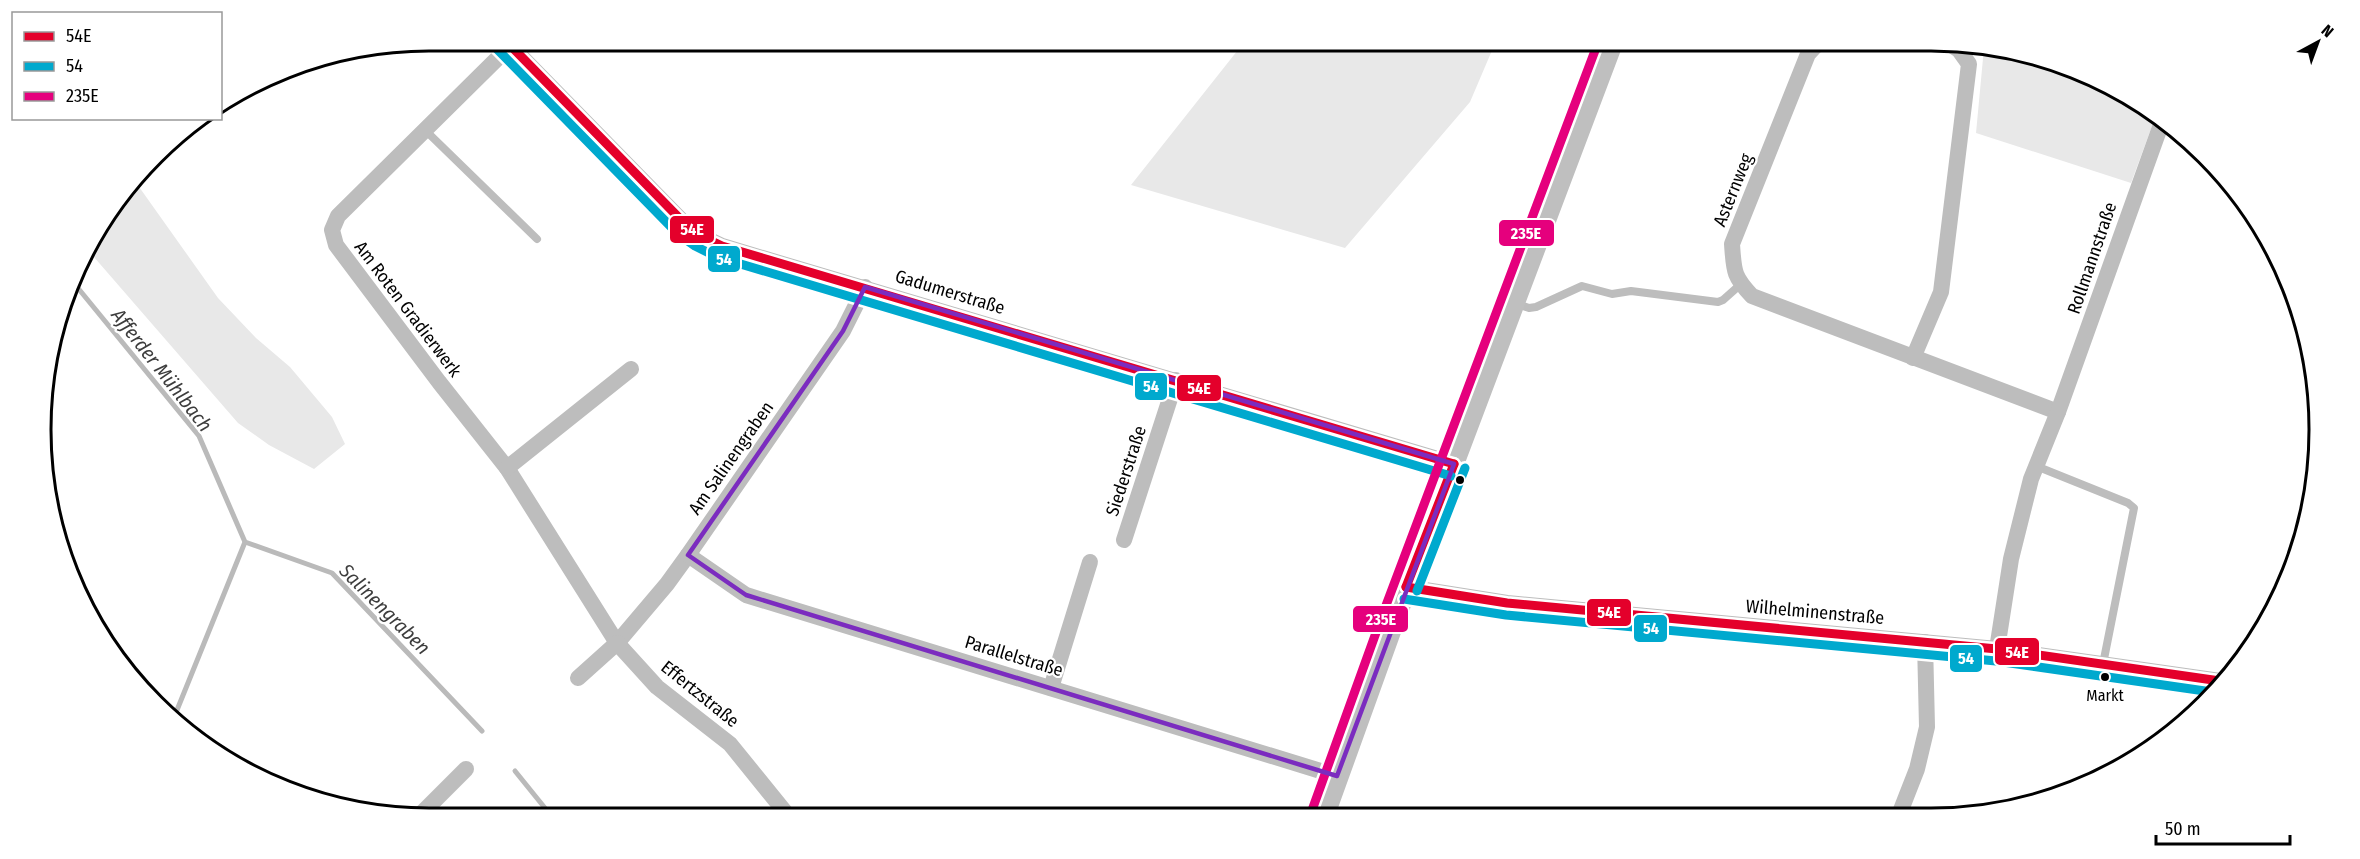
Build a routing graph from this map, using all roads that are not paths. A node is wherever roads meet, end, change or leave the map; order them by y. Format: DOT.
graph roads {
  1 [pos="500,51"];
  2 [pos="516,51"];
  3 [pos="1608,51"];
  4 [pos="1811,51"];
  5 [pos="1961,53"];
  6 [pos="2160,128"];
  7 [pos="425,130"];
  8 [pos="537,239"];
  9 [pos="1741,284"];
  10 [pos="865,287"];
  11 [pos="1513,303"];
  12 [pos="1913,358"];
  13 [pos="631,369"];
  14 [pos="1176,380"];
  15 [pos="2058,412"];
  16 [pos="1454,464"];
  17 [pos="2036,466"];
  18 [pos="507,468"];
  19 [pos="1124,540"];
  20 [pos="688,555"];
  21 [pos="1090,562"];
  22 [pos="1406,587"];
  23 [pos="1925,642"];
  24 [pos="617,643"];
  25 [pos="1996,649"];
  26 [pos="2103,664"];
  27 [pos="578,678"];
  28 [pos="2214,680"];
  29 [pos="1051,688"];
  30 [pos="466,769"];
  31 [pos="1337,776"];
  32 [pos="427,808"];
  33 [pos="782,808"];
  34 [pos="1325,808"];
  35 [pos="1902,808"];
  1 -- 7 [label="street, Am Roten Gradierwerk"];
  2 -- 10 [label="street, Gadumerstraße"];
  3 -- 11 [label="main road"];
  4 -- 9 [label="street, Asternweg"];
  5 -- 12 [label="street"];
  6 -- 15 [label="street, Rollmannstraße"];
  7 -- 8 [label="lane"];
  7 -- 18 [label="street, Am Roten Gradierwerk"];
  9 -- 11 [label="lane"];
  9 -- 12 [label="street"];
  10 -- 14 [label="street, Gadumerstraße"];
  10 -- 20 [label="street, Am Salinengraben"];
  11 -- 16 [label="main road"];
  12 -- 15 [label="street"];
  13 -- 18 [label="street"];
  14 -- 16 [label="street, Gadumerstraße"];
  14 -- 19 [label="street, Siederstraße"];
  15 -- 17 [label="street"];
  16 -- 22 [label="main road"];
  17 -- 25 [label="street"];
  17 -- 26 [label="lane"];
  18 -- 24 [label="street, Am Roten Gradierwerk"];
  20 -- 24 [label="street, Am Salinengraben"];
  20 -- 29 [label="street, Parallelstraße"];
  21 -- 29 [label="street"];
  22 -- 23 [label="street, Wilhelminenstraße"];
  22 -- 31 [label="main road"];
  23 -- 25 [label="street, Wilhelminenstraße"];
  23 -- 35 [label="street"];
  24 -- 27 [label="street"];
  24 -- 33 [label="street, Effertzstraße"];
  25 -- 26 [label="street, Wilhelminenstraße"];
  26 -- 28 [label="street, Wilhelminenstraße"];
  29 -- 31 [label="street, Parallelstraße"];
  30 -- 32 [label="street"];
  31 -- 34 [label="main road"];
}
